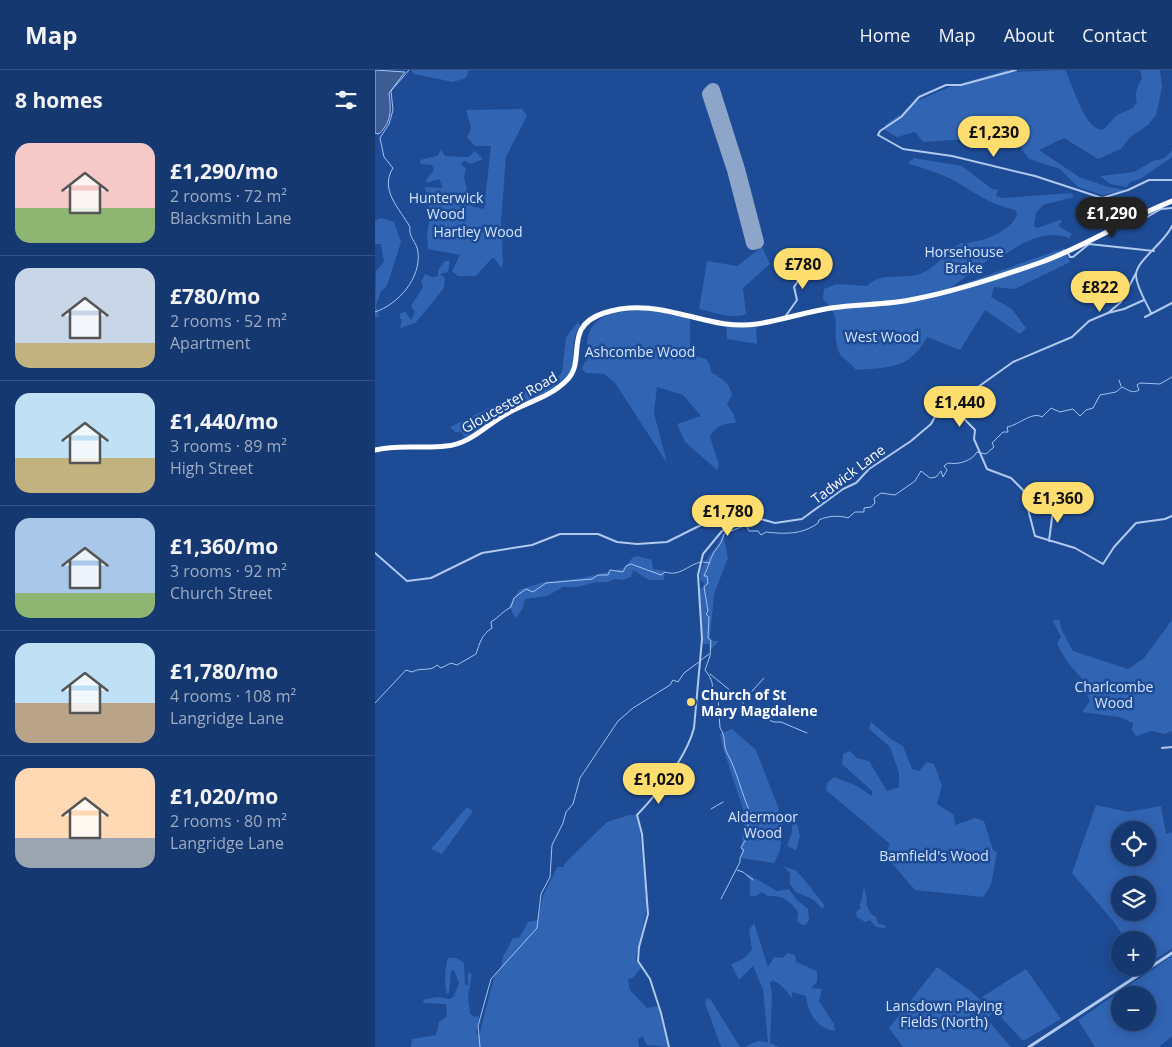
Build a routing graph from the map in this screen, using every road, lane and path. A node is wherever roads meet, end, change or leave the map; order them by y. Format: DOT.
graph roads {
  1 [pos="1016,70"];
  2 [pos="1172,180"];
  3 [pos="1172,200"];
  4 [pos="1172,208"];
  5 [pos="1147,216"];
  6 [pos="1172,226"];
  7 [pos="1067,251"];
  8 [pos="1147,251"];
  9 [pos="1154,251"];
  10 [pos="1147,256"];
  11 [pos="803,260"];
  12 [pos="1137,271"];
  13 [pos="1145,299"];
  14 [pos="1172,303"];
  15 [pos="1108,313"];
  16 [pos="1151,313"];
  17 [pos="785,317"];
  18 [pos="1145,317"];
  19 [pos="947,401"];
  20 [pos="375,450"];
  21 [pos="1047,506"];
  22 [pos="1172,516"];
  23 [pos="746,518"];
  24 [pos="1049,540"];
  25 [pos="375,553"];
  26 [pos="1172,747"];
  27 [pos="1162,748"];
  28 [pos="1172,953"];
  29 [pos="669,1047"];
  30 [pos="1029,1047"];
  1 -- 2 [label="street"];
  3 -- 7 [label="highway, Gloucester Road"];
  4 -- 5 [label="street"];
  6 -- 9 [label="street, Tadwick Lane"];
  7 -- 8 [label="street"];
  7 -- 17 [label="highway, Gloucester Road"];
  8 -- 9 [label="street"];
  8 -- 10 [label="street"];
  9 -- 10 [label="street, Tadwick Lane"];
  10 -- 12 [label="street, Tadwick Lane"];
  11 -- 17 [label="street"];
  12 -- 13 [label="street"];
  12 -- 15 [label="street, Tadwick Lane"];
  13 -- 15 [label="street, Tadwick Lane"];
  13 -- 16 [label="street"];
  14 -- 16 [label="street"];
  15 -- 19 [label="street, Tadwick Lane"];
  16 -- 18 [label="street"];
  17 -- 20 [label="highway, Gloucester Road"];
  19 -- 23 [label="street, Tadwick Lane"];
  19 -- 24 [label="street"];
  21 -- 24 [label="street"];
  22 -- 24 [label="street"];
  23 -- 25 [label="street, Tadwick Lane"];
  23 -- 29 [label="street"];
  26 -- 27 [label="street"];
  28 -- 30 [label="street"];
}
